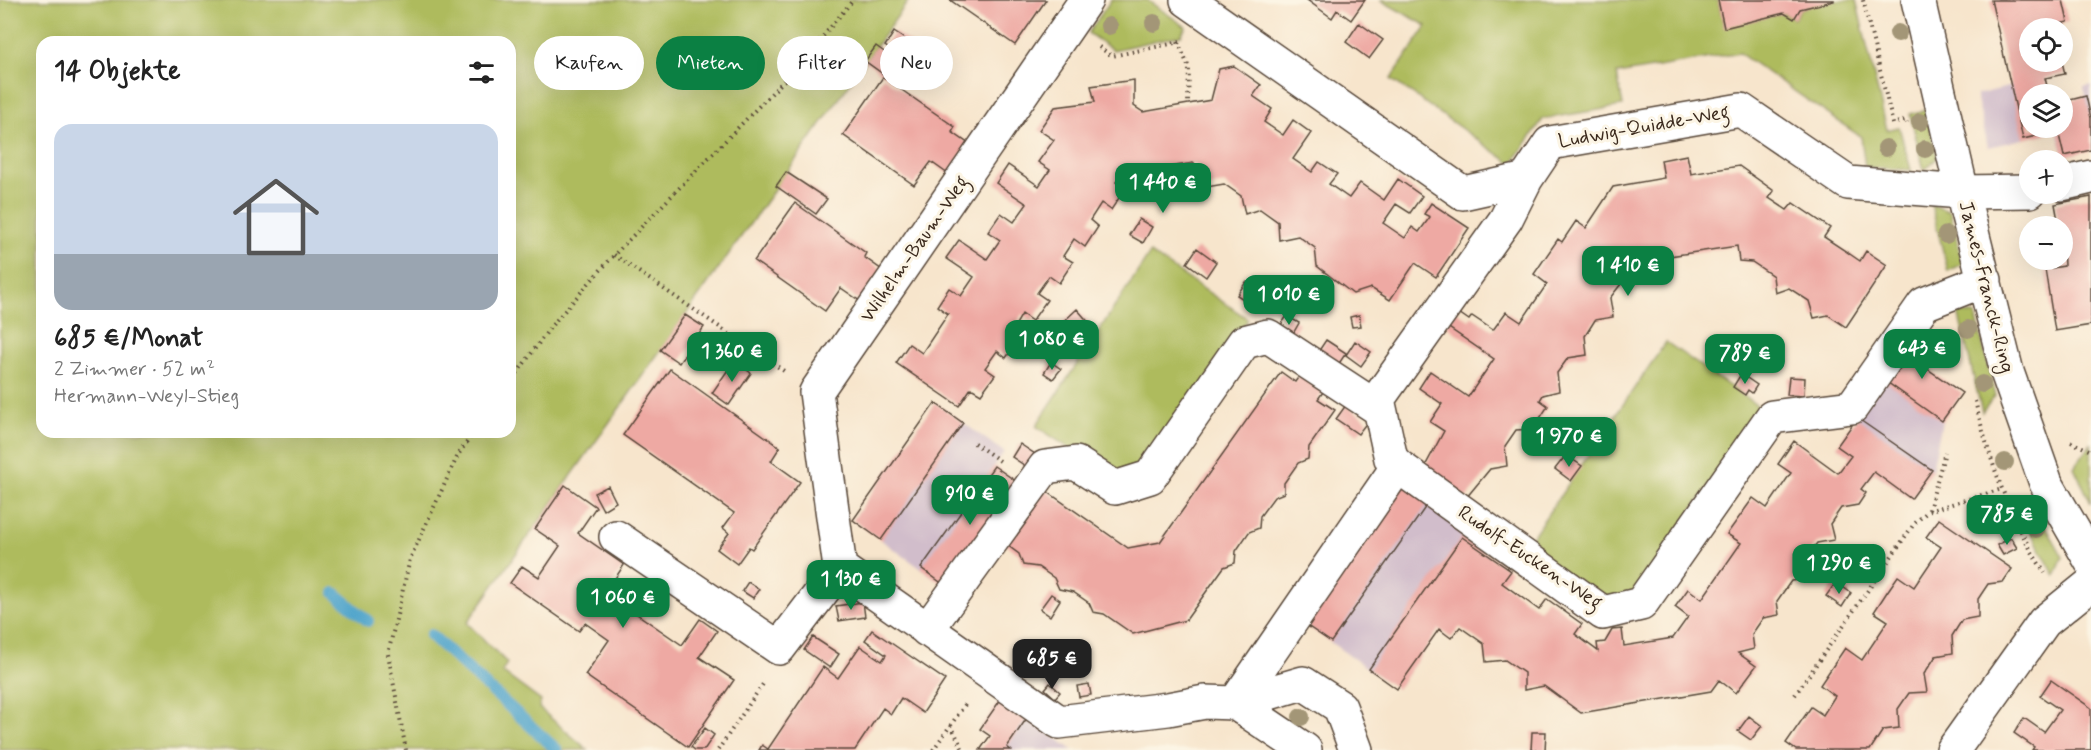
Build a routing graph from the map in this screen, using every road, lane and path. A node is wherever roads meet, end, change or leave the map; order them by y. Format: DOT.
graph roads {
  1 [pos="853,0"];
  2 [pos="1918,0"];
  3 [pos="1197,7"];
  4 [pos="1077,13"];
  5 [pos="1178,42"];
  6 [pos="1188,104"];
  7 [pos="2091,177"];
  8 [pos="1526,179"];
  9 [pos="2073,181"];
  10 [pos="2019,191"];
  11 [pos="1962,192"];
  12 [pos="614,255"];
  13 [pos="1985,280"];
  14 [pos="516,375"];
  15 [pos="816,393"];
  16 [pos="1379,409"];
  17 [pos="470,438"];
  18 [pos="1945,452"];
  19 [pos="1398,466"];
  20 [pos="2046,483"];
  21 [pos="1928,511"];
  22 [pos="616,537"];
  23 [pos="2091,561"];
  24 [pos="840,568"];
  25 [pos="2091,584"];
  26 [pos="927,630"];
  27 [pos="764,684"];
  28 [pos="1795,695"];
  29 [pos="1235,703"];
  30 [pos="957,715"];
  31 [pos="951,724"];
  32 [pos="1349,749"];
  33 [pos="406,750"];
  34 [pos="718,750"];
  35 [pos="933,750"];
  36 [pos="963,750"];
  37 [pos="1305,750"];
  38 [pos="1953,750"];
  1 -- 12 [label="path"];
  2 -- 11 [label="street, James-Franck-Ring"];
  3 -- 5 [label="path"];
  3 -- 8 [label="street"];
  4 -- 5 [label="path"];
  4 -- 15 [label="street, Wilhelm-Baum-Weg"];
  5 -- 6 [label="path"];
  7 -- 9 [label="street"];
  8 -- 11 [label="street, Ludwig-Quidde-Weg"];
  8 -- 16 [label="street, Ludwig-Quidde-Weg"];
  10 -- 11 [label="street, Ludwig-Quidde-Weg"];
  11 -- 13 [label="street, James-Franck-Ring"];
  12 -- 14 [label="path"];
  12 -- 15 [label="path"];
  13 -- 19 [label="street, Rudolf-Eucken-Weg"];
  13 -- 20 [label="street, James-Franck-Ring"];
  15 -- 24 [label="street"];
  16 -- 19 [label="street"];
  16 -- 26 [label="street"];
  17 -- 33 [label="path"];
  18 -- 21 [label="path"];
  19 -- 29 [label="street"];
  20 -- 21 [label="path"];
  20 -- 23 [label="street, James-Franck-Ring"];
  21 -- 28 [label="path"];
  22 -- 24 [label="street"];
  24 -- 26 [label="street"];
  25 -- 38 [label="street"];
  26 -- 29 [label="street"];
  27 -- 34 [label="path"];
  29 -- 32 [label="street"];
  29 -- 37 [label="street"];
  30 -- 31 [label="path"];
  31 -- 35 [label="path"];
  31 -- 36 [label="path"];
}
